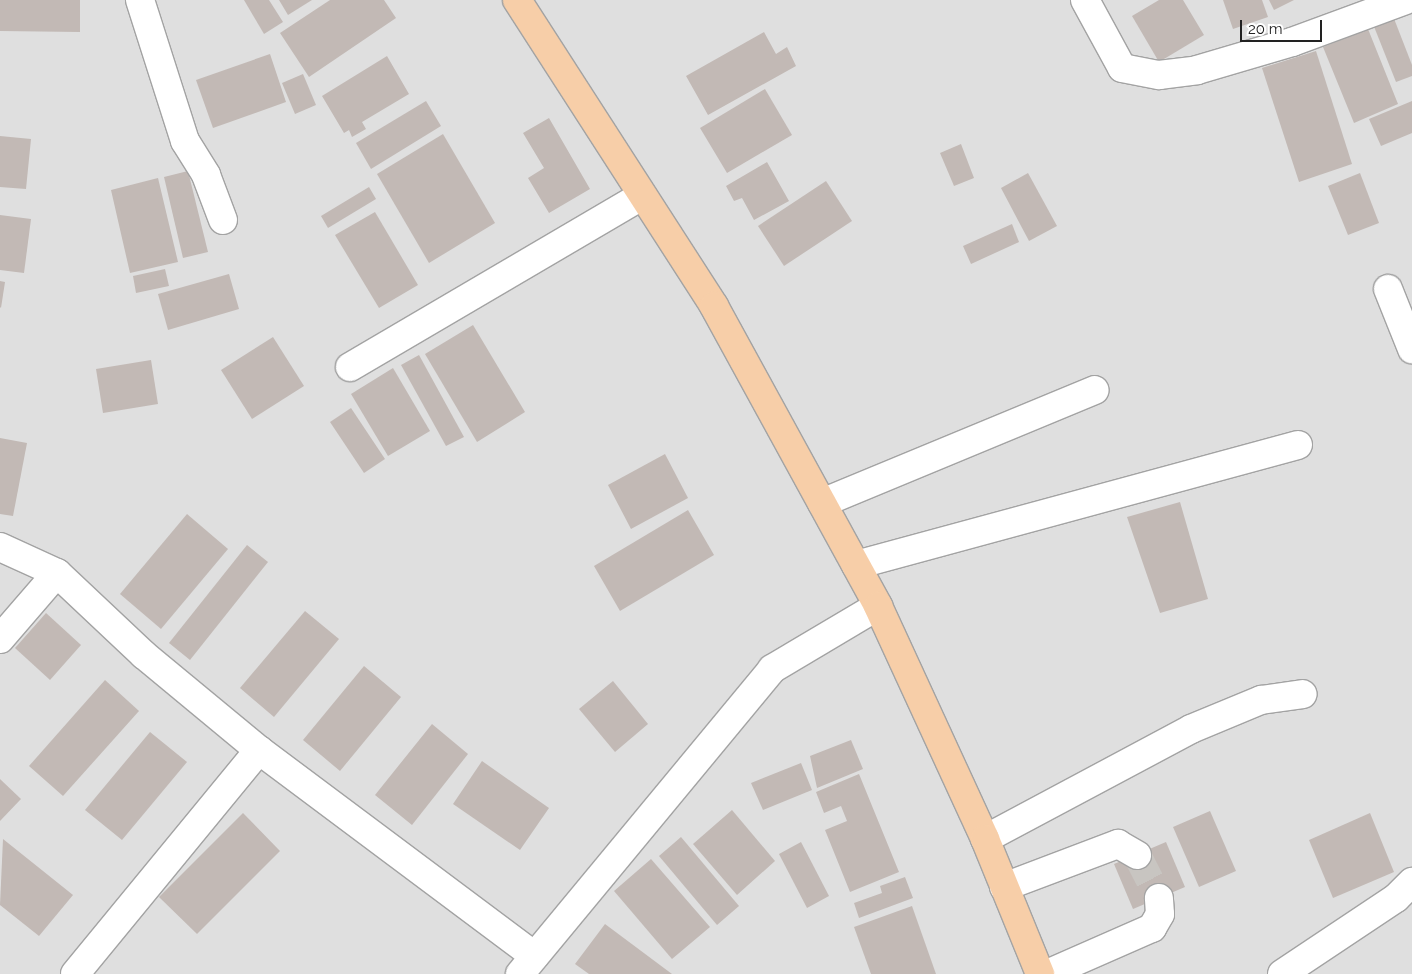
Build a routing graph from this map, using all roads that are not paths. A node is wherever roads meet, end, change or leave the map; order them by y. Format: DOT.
graph roads {
  1 [pos="140,0"];
  2 [pos="517,0"];
  3 [pos="1085,0"];
  4 [pos="1406,0"];
  5 [pos="642,196"];
  6 [pos="223,220"];
  7 [pos="1388,289"];
  8 [pos="1412,349"];
  9 [pos="350,367"];
  10 [pos="1095,390"];
  11 [pos="1298,445"];
  12 [pos="822,503"];
  13 [pos="0,547"];
  14 [pos="856,565"];
  15 [pos="57,573"];
  16 [pos="878,606"];
  17 [pos="0,638"];
  18 [pos="1303,694"];
  19 [pos="259,750"];
  20 [pos="985,839"];
  21 [pos="1137,854"];
  22 [pos="1412,882"];
  23 [pos="1004,887"];
  24 [pos="1159,898"];
  25 [pos="527,965"];
  26 [pos="75,974"];
  27 [pos="1040,974"];
  28 [pos="1047,974"];
  29 [pos="1282,974"];
  1 -- 6 [label="street"];
  2 -- 5 [label="main road"];
  3 -- 4 [label="street"];
  5 -- 9 [label="street"];
  5 -- 12 [label="main road"];
  7 -- 8 [label="street"];
  10 -- 12 [label="street"];
  11 -- 14 [label="street"];
  12 -- 14 [label="main road"];
  13 -- 15 [label="street"];
  14 -- 16 [label="main road"];
  15 -- 17 [label="street"];
  15 -- 19 [label="street"];
  16 -- 20 [label="main road"];
  16 -- 25 [label="street"];
  18 -- 20 [label="street"];
  19 -- 25 [label="street"];
  19 -- 26 [label="street"];
  20 -- 23 [label="main road"];
  21 -- 23 [label="street"];
  22 -- 29 [label="street"];
  23 -- 27 [label="main road"];
  24 -- 28 [label="street"];
}
